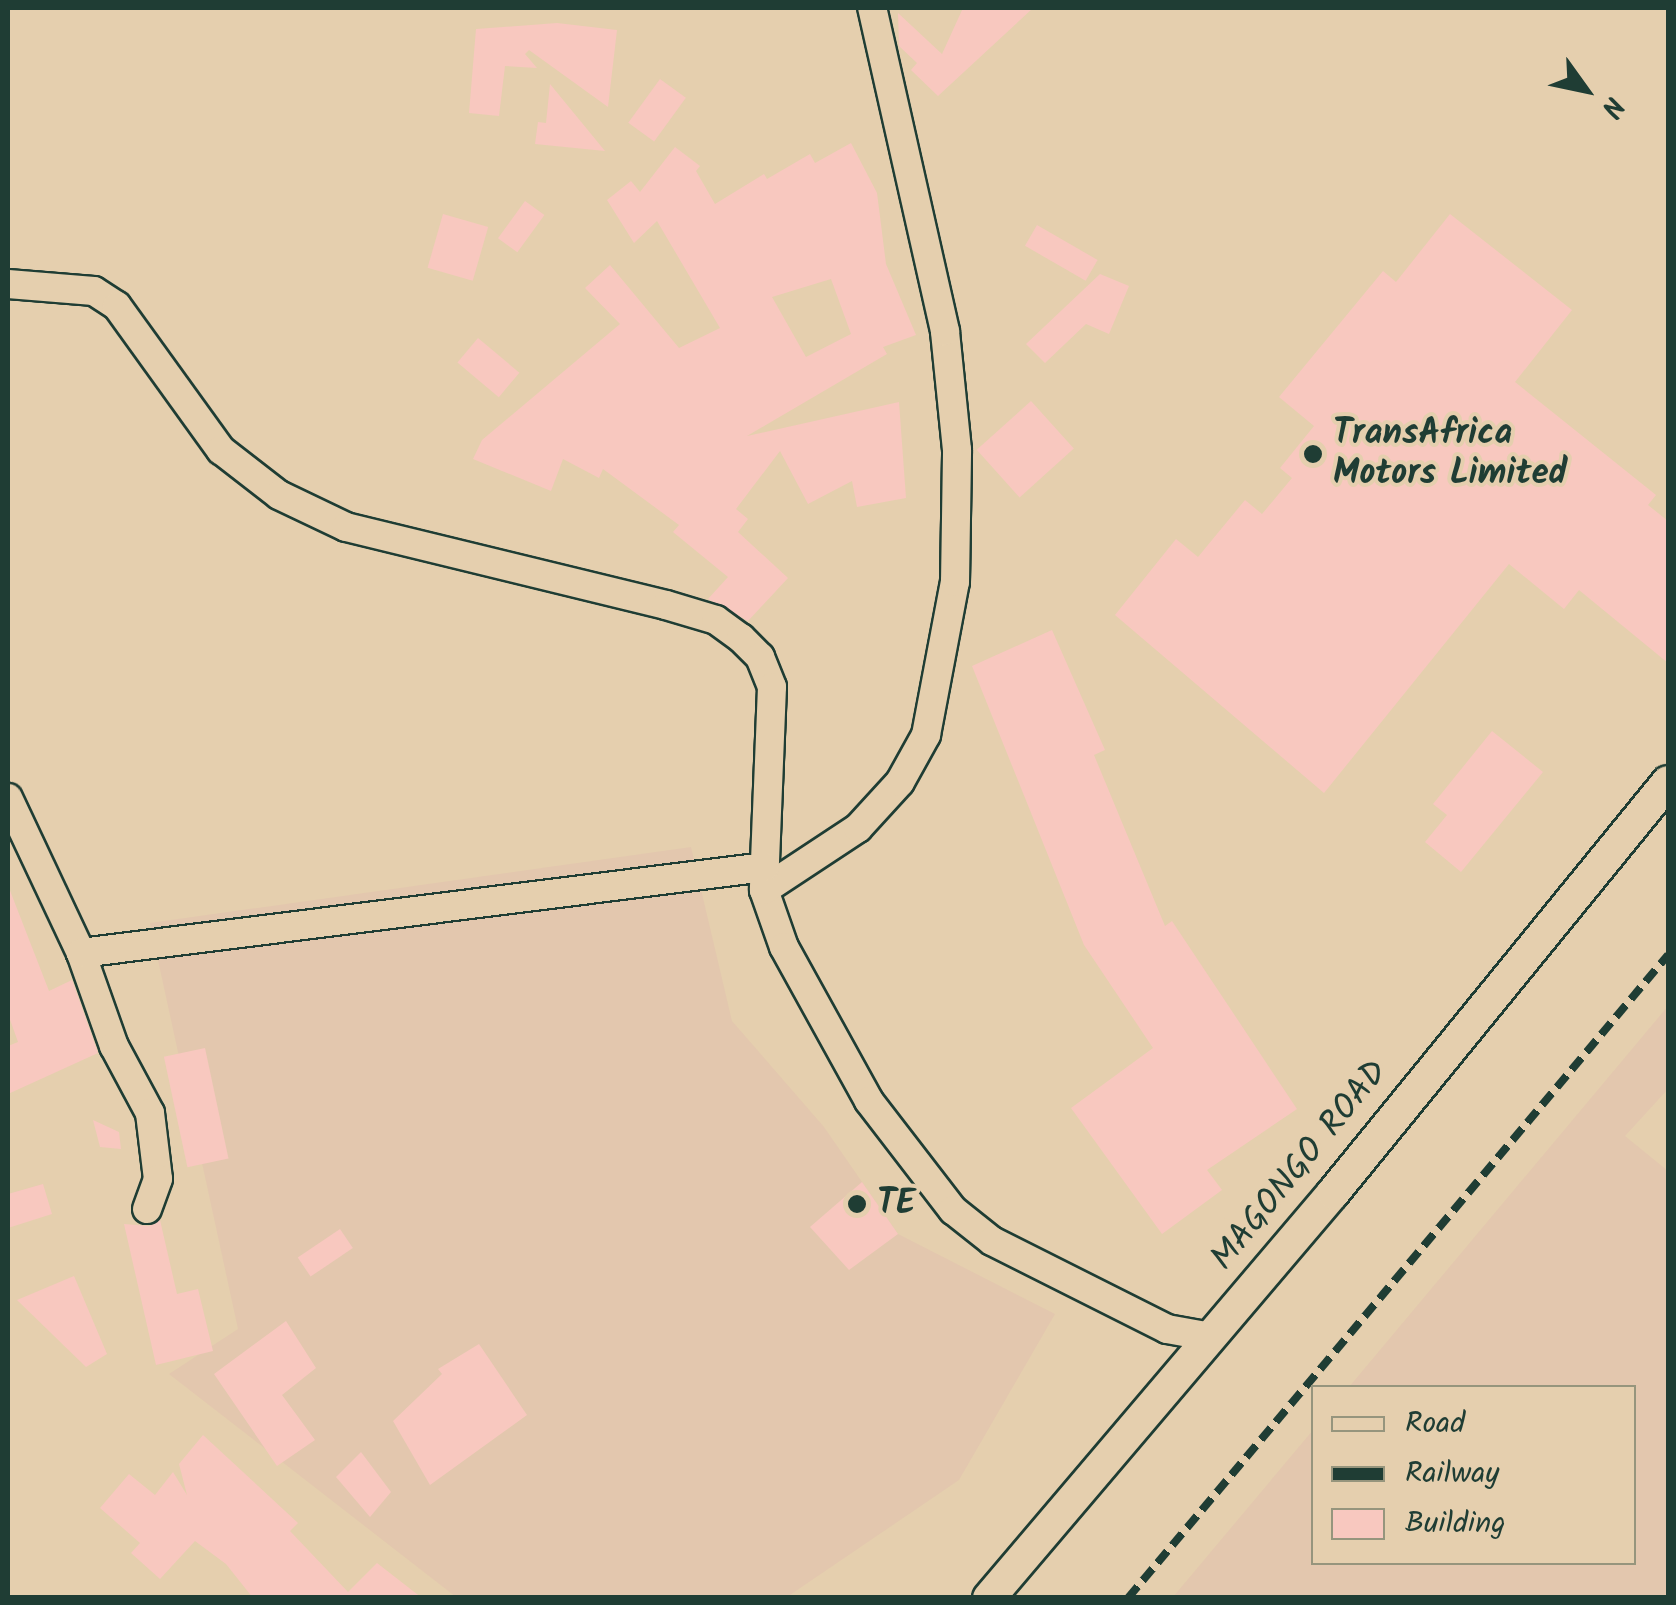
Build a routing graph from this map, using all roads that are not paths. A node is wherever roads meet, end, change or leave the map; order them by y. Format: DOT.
graph roads {
  1 [pos="872,8"];
  2 [pos="8,284"];
  3 [pos="1668,782"];
  4 [pos="8,798"];
  5 [pos="765,879"];
  6 [pos="81,952"];
  7 [pos="147,1209"];
  8 [pos="1211,1337"];
  9 [pos="989,1598"];
  1 -- 5 [label="street"];
  2 -- 5 [label="street"];
  3 -- 8 [label="street, MAGONGO ROAD"];
  4 -- 6 [label="street"];
  5 -- 6 [label="street"];
  5 -- 8 [label="street"];
  6 -- 7 [label="street"];
  8 -- 9 [label="street, MAGONGO ROAD"];
}
